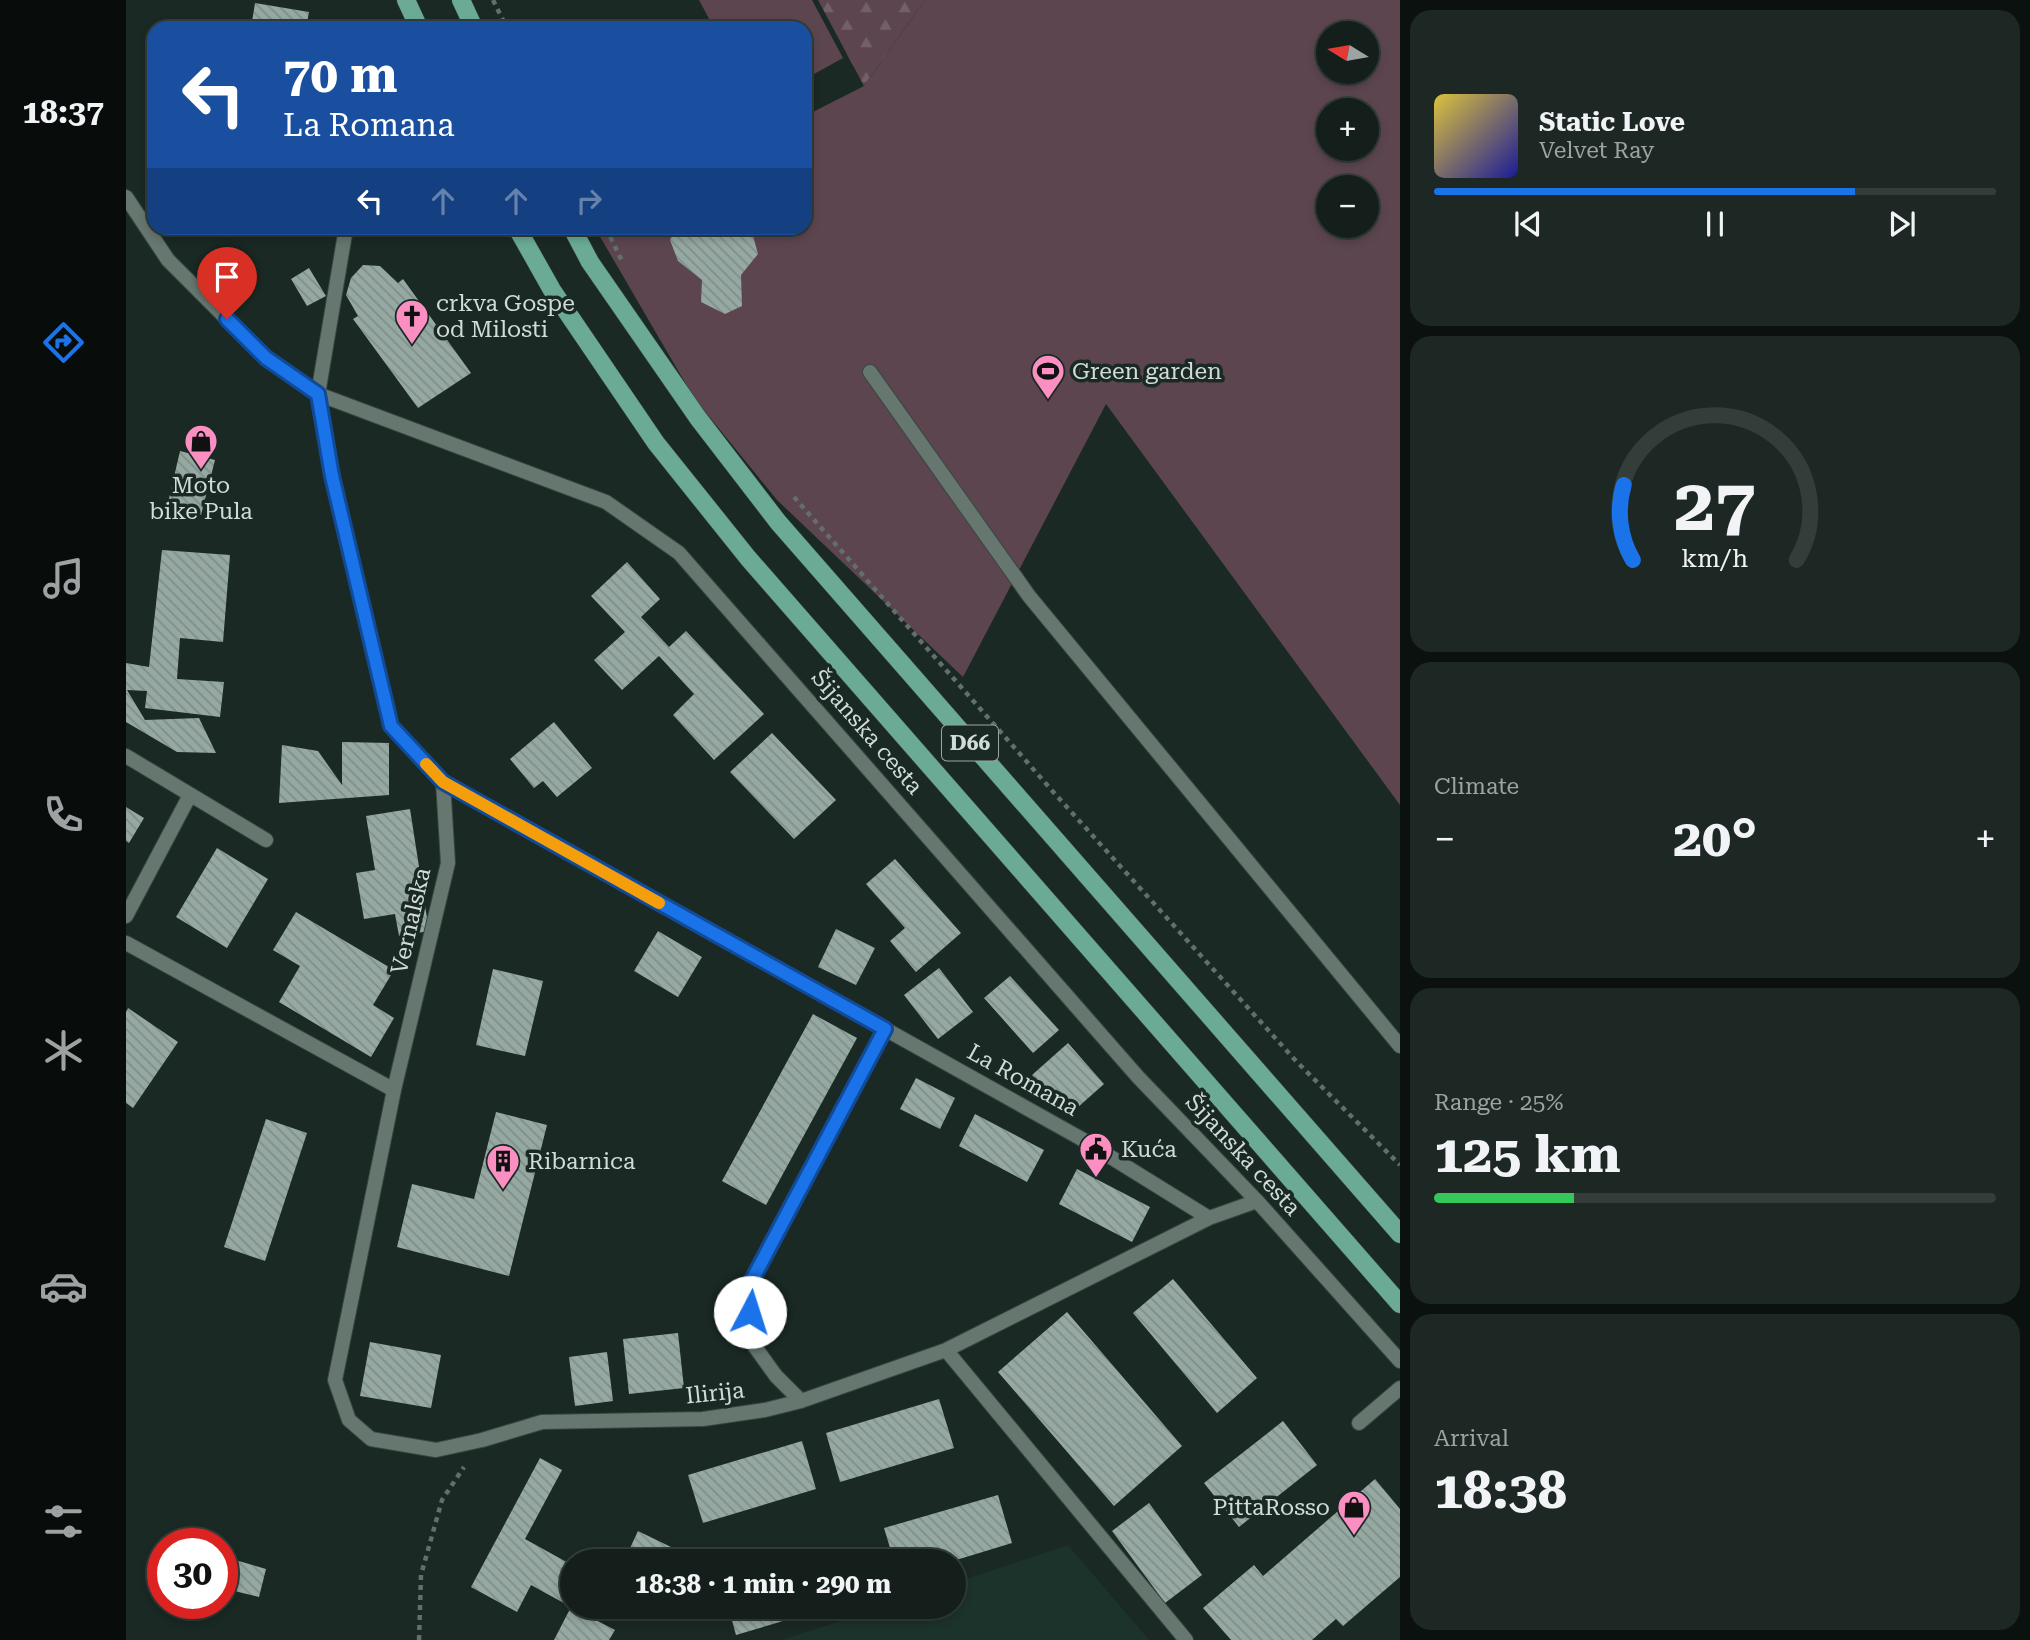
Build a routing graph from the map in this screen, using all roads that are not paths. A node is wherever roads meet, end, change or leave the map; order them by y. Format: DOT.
graph roads {
  1 [pos="406,0"];
  2 [pos="461,0"];
  3 [pos="416,21"];
  4 [pos="471,21"];
  5 [pos="126,197"];
  6 [pos="147,228"];
  7 [pos="151,235"];
  8 [pos="345,235"];
  9 [pos="521,235"];
  10 [pos="576,235"];
  11 [pos="870,372"];
  12 [pos="318,394"];
  13 [pos="126,755"];
  14 [pos="443,782"];
  15 [pos="190,795"];
  16 [pos="266,840"];
  17 [pos="126,916"];
  18 [pos="126,943"];
  19 [pos="885,1029"];
  20 [pos="1400,1046"];
  21 [pos="394,1090"];
  22 [pos="1257,1201"];
  23 [pos="1209,1218"];
  24 [pos="1400,1234"];
  25 [pos="1400,1304"];
  26 [pos="946,1350"];
  27 [pos="1400,1361"];
  28 [pos="335,1380"];
  29 [pos="1400,1388"];
  30 [pos="801,1401"];
  31 [pos="1359,1423"];
  32 [pos="1186,1640"];
  1 -- 3 [label="main road"];
  2 -- 4 [label="main road"];
  5 -- 6 [label="street"];
  7 -- 12 [label="street"];
  8 -- 12 [label="street"];
  9 -- 25 [label="main road, D66"];
  10 -- 24 [label="main road, D66"];
  11 -- 20 [label="street"];
  12 -- 14 [label="street"];
  12 -- 22 [label="street, Šijanska cesta"];
  13 -- 15 [label="street"];
  14 -- 19 [label="street, La Romana"];
  14 -- 21 [label="street, Vernalska"];
  15 -- 16 [label="street"];
  15 -- 17 [label="street"];
  18 -- 21 [label="street"];
  19 -- 23 [label="street, La Romana"];
  19 -- 30 [label="street"];
  21 -- 28 [label="street, Vernalska"];
  22 -- 23 [label="street"];
  22 -- 27 [label="street, Šijanska cesta"];
  23 -- 26 [label="street, Ilirija"];
  26 -- 30 [label="street, Ilirija"];
  26 -- 32 [label="street"];
  28 -- 30 [label="street, Ilirija"];
  29 -- 31 [label="street"];
}
